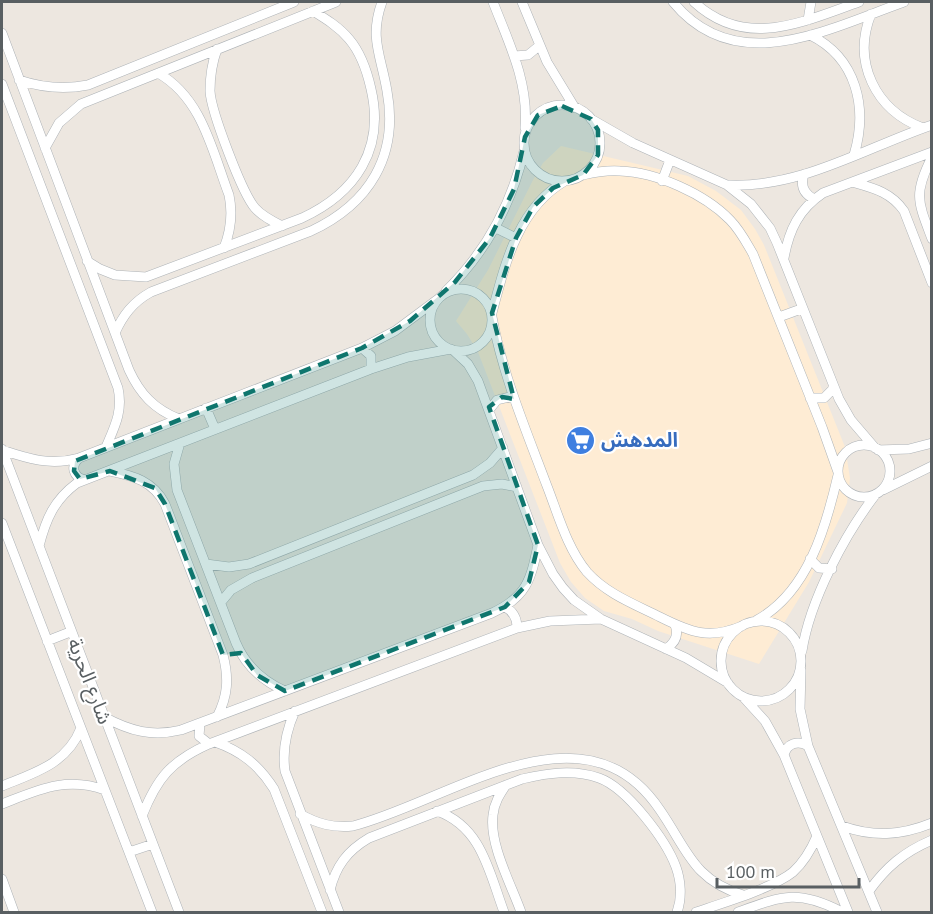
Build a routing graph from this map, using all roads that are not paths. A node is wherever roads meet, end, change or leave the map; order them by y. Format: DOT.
graph roads {
  1 [pos="294,2"];
  2 [pos="336,2"];
  3 [pos="382,2"];
  4 [pos="493,2"];
  5 [pos="522,2"];
  6 [pos="673,2"];
  7 [pos="694,2"];
  8 [pos="811,2"];
  9 [pos="858,2"];
  10 [pos="898,2"];
  11 [pos="313,11"];
  12 [pos="871,14"];
  13 [pos="808,20"];
  14 [pos="239,24"];
  15 [pos="766,29"];
  16 [pos="2,33"];
  17 [pos="810,35"];
  18 [pos="245,38"];
  19 [pos="768,43"];
  20 [pos="376,46"];
  21 [pos="539,46"];
  22 [pos="217,49"];
  23 [pos="359,52"];
  24 [pos="514,56"];
  25 [pos="158,73"];
  26 [pos="871,79"];
  27 [pos="20,80"];
  28 [pos="2,84"];
  29 [pos="88,85"];
  30 [pos="855,85"];
  31 [pos="93,99"];
  32 [pos="213,108"];
  33 [pos="575,108"];
  34 [pos="198,115"];
  35 [pos="591,119"];
  36 [pos="927,126"];
  37 [pos="525,137"];
  38 [pos="45,148"];
  39 [pos="525,149"];
  40 [pos="932,152"];
  41 [pos="854,155"];
  42 [pos="932,157"];
  43 [pos="670,160"];
  44 [pos="804,174"];
  45 [pos="583,175"];
  46 [pos="565,181"];
  47 [pos="662,181"];
  48 [pos="852,182"];
  49 [pos="727,185"];
  50 [pos="243,190"];
  51 [pos="229,195"];
  52 [pos="814,199"];
  53 [pos="919,204"];
  54 [pos="904,211"];
  55 [pos="282,226"];
  56 [pos="496,228"];
  57 [pos="516,238"];
  58 [pos="932,238"];
  59 [pos="224,248"];
  60 [pos="783,260"];
  61 [pos="87,261"];
  62 [pos="146,277"];
  63 [pos="932,283"];
  64 [pos="151,292"];
  65 [pos="442,295"];
  66 [pos="801,309"];
  67 [pos="492,315"];
  68 [pos="779,317"];
  69 [pos="115,333"];
  70 [pos="362,348"];
  71 [pos="452,350"];
  72 [pos="371,369"];
  73 [pos="129,370"];
  74 [pos="114,376"];
  75 [pos="834,388"];
  76 [pos="810,398"];
  77 [pos="514,399"];
  78 [pos="206,408"];
  79 [pos="489,410"];
  80 [pos="179,419"];
  81 [pos="215,429"];
  82 [pos="180,443"];
  83 [pos="932,443"];
  84 [pos="106,447"];
  85 [pos="503,448"];
  86 [pos="877,449"];
  87 [pos="2,450"];
  88 [pos="79,458"];
  89 [pos="932,466"];
  90 [pos="110,471"];
  91 [pos="838,473"];
  92 [pos="85,480"];
  93 [pos="517,487"];
  94 [pos="177,490"];
  95 [pos="877,493"];
  96 [pos="161,496"];
  97 [pos="2,523"];
  98 [pos="2,536"];
  99 [pos="10,544"];
  100 [pos="538,544"];
  101 [pos="39,546"];
  102 [pos="810,559"];
  103 [pos="206,564"];
  104 [pos="832,569"];
  105 [pos="220,602"];
  106 [pos="505,607"];
  107 [pos="601,619"];
  108 [pos="754,622"];
  109 [pos="675,625"];
  110 [pos="742,626"];
  111 [pos="517,628"];
  112 [pos="70,632"];
  113 [pos="47,641"];
  114 [pos="238,649"];
  115 [pos="666,649"];
  116 [pos="223,655"];
  117 [pos="801,657"];
  118 [pos="801,670"];
  119 [pos="728,683"];
  120 [pos="285,691"];
  121 [pos="737,693"];
  122 [pos="296,711"];
  123 [pos="104,717"];
  124 [pos="217,717"];
  125 [pos="200,724"];
  126 [pos="81,728"];
  127 [pos="212,743"];
  128 [pos="808,746"];
  129 [pos="784,755"];
  130 [pos="573,758"];
  131 [pos="572,772"];
  132 [pos="22,778"];
  133 [pos="289,783"];
  134 [pos="506,785"];
  135 [pos="2,786"];
  136 [pos="274,789"];
  137 [pos="105,790"];
  138 [pos="27,794"];
  139 [pos="2,804"];
  140 [pos="437,811"];
  141 [pos="300,814"];
  142 [pos="142,816"];
  143 [pos="364,824"];
  144 [pos="928,825"];
  145 [pos="842,826"];
  146 [pos="817,836"];
  147 [pos="369,838"];
  148 [pos="931,841"];
  149 [pos="495,843"];
  150 [pos="153,844"];
  151 [pos="480,848"];
  152 [pos="129,852"];
  153 [pos="691,861"];
  154 [pos="676,867"];
  155 [pos="2,879"];
  156 [pos="767,886"];
  157 [pos="330,891"];
  158 [pos="868,891"];
  159 [pos="743,895"];
  160 [pos="773,899"];
  161 [pos="12,911"];
  162 [pos="152,912"];
  163 [pos="179,912"];
  164 [pos="322,912"];
  165 [pos="339,912"];
  166 [pos="504,912"];
  167 [pos="521,912"];
  168 [pos="677,912"];
  169 [pos="696,912"];
  170 [pos="738,912"];
  171 [pos="842,912"];
  172 [pos="848,912"];
  173 [pos="877,912"];
  1 -- 14 [label="street"];
  2 -- 11 [label="street"];
  3 -- 20 [label="street"];
  4 -- 24 [label="street"];
  5 -- 21 [label="street"];
  6 -- 19 [label="street"];
  7 -- 15 [label="street"];
  8 -- 13 [label="street"];
  9 -- 13 [label="street"];
  10 -- 12 [label="street"];
  11 -- 18 [label="street"];
  11 -- 23 [label="street"];
  12 -- 17 [label="street"];
  12 -- 26 [label="street"];
  13 -- 15 [label="street"];
  14 -- 18 [label="street"];
  14 -- 29 [label="street"];
  15 -- 19 [label="street"];
  16 -- 27 [label="street"];
  17 -- 19 [label="street"];
  17 -- 30 [label="street"];
  18 -- 22 [label="street"];
  20 -- 23 [label="street"];
  20 -- 64 [label="street"];
  21 -- 24 [label="street"];
  21 -- 33 [label="street"];
  22 -- 25 [label="street"];
  22 -- 32 [label="street"];
  23 -- 55 [label="street"];
  24 -- 37 [label="street"];
  25 -- 31 [label="street"];
  25 -- 34 [label="street"];
  26 -- 30 [label="street"];
  26 -- 36 [label="street"];
  27 -- 29 [label="street"];
  27 -- 38 [label="street"];
  28 -- 74 [label="street"];
  29 -- 31 [label="street"];
  30 -- 41 [label="street"];
  31 -- 38 [label="street"];
  32 -- 34 [label="street"];
  32 -- 50 [label="street"];
  33 -- 35 [label="street"];
  33 -- 37 [label="street"];
  34 -- 51 [label="street"];
  35 -- 43 [label="street"];
  35 -- 45 [label="street"];
  36 -- 41 [label="street"];
  37 -- 39 [label="street"];
  38 -- 61 [label="street"];
  39 -- 46 [label="street"];
  39 -- 56 [label="street"];
  40 -- 48 [label="street"];
  41 -- 44 [label="street"];
  42 -- 53 [label="street"];
  43 -- 47 [label="street"];
  43 -- 49 [label="street"];
  44 -- 49 [label="street"];
  44 -- 52 [label="street"];
  45 -- 46 [label="street"];
  45 -- 47 [label="street"];
  46 -- 57 [label="street"];
  47 -- 68 [label="street"];
  48 -- 52 [label="street"];
  48 -- 54 [label="street"];
  49 -- 60 [label="street"];
  50 -- 51 [label="street"];
  50 -- 55 [label="street"];
  51 -- 59 [label="street"];
  52 -- 60 [label="street"];
  53 -- 54 [label="street"];
  53 -- 58 [label="street"];
  54 -- 63 [label="street"];
  55 -- 59 [label="street"];
  56 -- 57 [label="street"];
  56 -- 65 [label="street"];
  57 -- 67 [label="street"];
  59 -- 62 [label="street"];
  60 -- 66 [label="street"];
  61 -- 62 [label="street"];
  61 -- 69 [label="street"];
  62 -- 64 [label="street"];
  64 -- 69 [label="street"];
  65 -- 67 [label="street"];
  65 -- 70 [label="street"];
  65 -- 71 [label="street"];
  66 -- 68 [label="street"];
  66 -- 75 [label="street"];
  67 -- 71 [label="street"];
  67 -- 77 [label="street"];
  68 -- 76 [label="street"];
  69 -- 73 [label="street"];
  70 -- 72 [label="street"];
  70 -- 78 [label="street"];
  71 -- 72 [label="street"];
  71 -- 79 [label="street"];
  72 -- 81 [label="street"];
  73 -- 74 [label="street"];
  73 -- 80 [label="street"];
  74 -- 84 [label="street"];
  75 -- 76 [label="street"];
  75 -- 86 [label="street"];
  76 -- 91 [label="street"];
  77 -- 79 [label="street"];
  77 -- 109 [label="street"];
  78 -- 80 [label="street"];
  78 -- 81 [label="street"];
  79 -- 85 [label="street"];
  80 -- 84 [label="street"];
  81 -- 82 [label="street"];
  82 -- 90 [label="street"];
  82 -- 94 [label="street"];
  83 -- 86 [label="street"];
  84 -- 88 [label="street"];
  85 -- 93 [label="street"];
  85 -- 103 [label="street"];
  86 -- 91 [label="street"];
  86 -- 95 [label="street"];
  87 -- 88 [label="street"];
  87 -- 101 [label="street, شارع الحرية"];
  88 -- 92 [label="street"];
  89 -- 95 [label="street"];
  90 -- 92 [label="street"];
  90 -- 96 [label="street"];
  91 -- 95 [label="street"];
  91 -- 102 [label="street"];
  92 -- 101 [label="street"];
  93 -- 100 [label="street"];
  93 -- 105 [label="street"];
  94 -- 96 [label="street"];
  94 -- 103 [label="street"];
  95 -- 104 [label="street"];
  96 -- 116 [label="street"];
  97 -- 99 [label="street, شارع الحرية"];
  98 -- 99 [label="street"];
  99 -- 113 [label="street, شارع الحرية"];
  100 -- 106 [label="street"];
  100 -- 107 [label="street"];
  101 -- 112 [label="street, شارع الحرية"];
  102 -- 104 [label="street"];
  102 -- 108 [label="street"];
  103 -- 105 [label="street"];
  104 -- 117 [label="street"];
  105 -- 114 [label="street"];
  106 -- 111 [label="street"];
  106 -- 120 [label="street"];
  107 -- 111 [label="street"];
  107 -- 115 [label="street"];
  108 -- 110 [label="street"];
  108 -- 117 [label="street"];
  109 -- 110 [label="street"];
  109 -- 115 [label="street"];
  110 -- 119 [label="street"];
  111 -- 122 [label="street"];
  112 -- 113 [label="street"];
  112 -- 123 [label="street, شارع الحرية"];
  113 -- 126 [label="street, شارع الحرية"];
  114 -- 116 [label="street"];
  114 -- 120 [label="street"];
  115 -- 119 [label="street"];
  116 -- 124 [label="street"];
  117 -- 118 [label="street"];
  118 -- 121 [label="street"];
  118 -- 128 [label="street"];
  119 -- 121 [label="street"];
  120 -- 124 [label="street"];
  121 -- 129 [label="street"];
  122 -- 127 [label="street"];
  122 -- 133 [label="street"];
  123 -- 125 [label="street"];
  123 -- 142 [label="street, شارع الحرية"];
  124 -- 125 [label="street"];
  125 -- 127 [label="street"];
  126 -- 132 [label="street"];
  126 -- 137 [label="street, شارع الحرية"];
  127 -- 136 [label="street"];
  127 -- 142 [label="street"];
  128 -- 129 [label="street"];
  128 -- 145 [label="street"];
  129 -- 146 [label="street"];
  130 -- 131 [label="street"];
  130 -- 143 [label="street"];
  130 -- 153 [label="street"];
  131 -- 134 [label="street"];
  131 -- 154 [label="street"];
  132 -- 135 [label="street"];
  132 -- 138 [label="street"];
  133 -- 136 [label="street"];
  133 -- 141 [label="street"];
  134 -- 140 [label="street"];
  134 -- 149 [label="street"];
  136 -- 164 [label="street"];
  137 -- 138 [label="street"];
  137 -- 152 [label="street, شارع الحرية"];
  138 -- 139 [label="street"];
  140 -- 147 [label="street"];
  140 -- 151 [label="street"];
  141 -- 143 [label="street"];
  141 -- 157 [label="street"];
  142 -- 150 [label="street, شارع الحرية"];
  143 -- 147 [label="street"];
  144 -- 145 [label="street"];
  144 -- 148 [label="street"];
  145 -- 158 [label="street"];
  146 -- 156 [label="street"];
  146 -- 172 [label="street"];
  147 -- 157 [label="street"];
  148 -- 158 [label="street"];
  149 -- 151 [label="street"];
  149 -- 167 [label="street"];
  150 -- 152 [label="street"];
  150 -- 163 [label="street, شارع الحرية"];
  151 -- 166 [label="street"];
  152 -- 162 [label="street, شارع الحرية"];
  153 -- 154 [label="street"];
  153 -- 159 [label="street"];
  154 -- 168 [label="street"];
  155 -- 161 [label="street"];
  156 -- 159 [label="street"];
  156 -- 160 [label="street"];
  157 -- 165 [label="street"];
  158 -- 173 [label="street"];
  159 -- 169 [label="street"];
  160 -- 170 [label="street"];
  160 -- 171 [label="street"];
}
